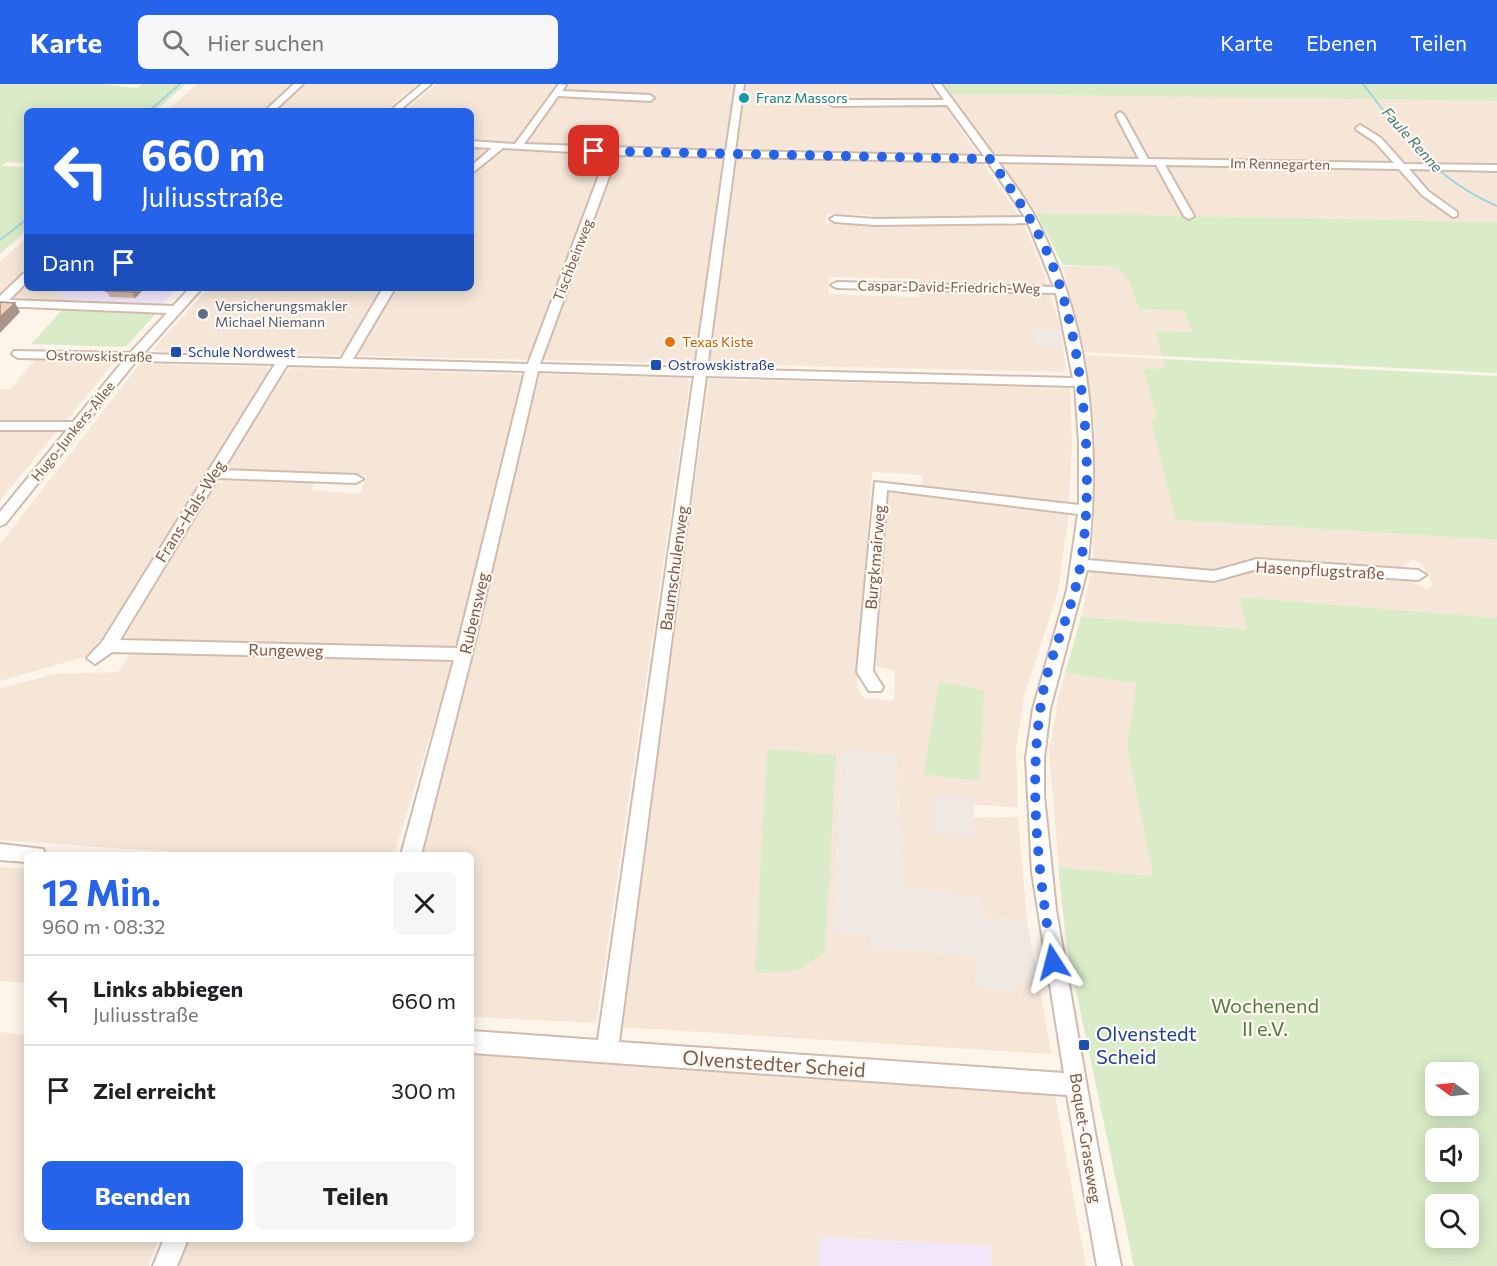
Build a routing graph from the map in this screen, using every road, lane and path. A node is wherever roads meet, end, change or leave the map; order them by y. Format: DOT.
graph roads {
  1 [pos="300,84"];
  2 [pos="427,84"];
  3 [pos="562,84"];
  4 [pos="740,84"];
  5 [pos="937,84"];
  6 [pos="554,93"];
  7 [pos="650,98"];
  8 [pos="950,102"];
  9 [pos="833,103"];
  10 [pos="272,108"];
  11 [pos="398,108"];
  12 [pos="1120,115"];
  13 [pos="1360,128"];
  14 [pos="474,144"];
  15 [pos="500,146"];
  16 [pos="517,147"];
  17 [pos="613,152"];
  18 [pos="731,154"];
  19 [pos="990,159"];
  20 [pos="1145,162"];
  21 [pos="1159,162"];
  22 [pos="1401,166"];
  23 [pos="474,168"];
  24 [pos="1497,168"];
  25 [pos="1453,214"];
  26 [pos="1189,216"];
  27 [pos="835,219"];
  28 [pos="1031,220"];
  29 [pos="24,279"];
  30 [pos="837,285"];
  31 [pos="1061,290"];
  32 [pos="193,291"];
  33 [pos="387,291"];
  34 [pos="0,303"];
  35 [pos="176,310"];
  36 [pos="18,354"];
  37 [pos="133,357"];
  38 [pos="283,362"];
  39 [pos="345,363"];
  40 [pos="532,369"];
  41 [pos="701,372"];
  42 [pos="1079,382"];
  43 [pos="0,426"];
  44 [pos="76,426"];
  45 [pos="213,474"];
  46 [pos="356,479"];
  47 [pos="1084,510"];
  48 [pos="0,521"];
  49 [pos="1080,564"];
  50 [pos="1418,575"];
  51 [pos="108,646"];
  52 [pos="464,654"];
  53 [pos="95,658"];
  54 [pos="875,687"];
  55 [pos="0,852"];
  56 [pos="412,852"];
  57 [pos="24,854"];
  58 [pos="474,1041"];
  59 [pos="607,1052"];
  60 [pos="1076,1085"];
  61 [pos="175,1242"];
  62 [pos="165,1266"];
  63 [pos="1108,1266"];
  1 -- 10 [label="street"];
  2 -- 11 [label="street"];
  3 -- 6 [label="street"];
  4 -- 18 [label="street, Baumschulenweg"];
  5 -- 8 [label="street, Boquet-Graseweg"];
  6 -- 7 [label="street"];
  6 -- 16 [label="street"];
  8 -- 9 [label="street"];
  8 -- 19 [label="street, Boquet-Graseweg"];
  12 -- 20 [label="street"];
  13 -- 22 [label="street"];
  14 -- 15 [label="street, Im Rennegarten"];
  15 -- 16 [label="street, Im Rennegarten"];
  15 -- 23 [label="street"];
  16 -- 17 [label="street, Im Rennegarten"];
  17 -- 18 [label="street, Im Rennegarten"];
  17 -- 40 [label="street, Tischbeinweg"];
  18 -- 19 [label="street, Im Rennegarten"];
  18 -- 41 [label="street, Baumschulenweg"];
  19 -- 20 [label="street, Im Rennegarten"];
  19 -- 28 [label="street, Boquet-Graseweg"];
  20 -- 21 [label="street, Im Rennegarten"];
  21 -- 22 [label="street, Im Rennegarten"];
  21 -- 26 [label="street"];
  22 -- 24 [label="street, Im Rennegarten"];
  22 -- 25 [label="street"];
  27 -- 28 [label="street"];
  28 -- 31 [label="street, Boquet-Graseweg"];
  29 -- 34 [label="street"];
  30 -- 31 [label="street, Caspar-David-Friedrich-Weg"];
  31 -- 42 [label="street, Boquet-Graseweg"];
  32 -- 35 [label="street, Hugo-Junkers-Allee"];
  33 -- 39 [label="street"];
  34 -- 35 [label="street"];
  35 -- 37 [label="street, Hugo-Junkers-Allee"];
  36 -- 37 [label="street, Ostrowskistraße"];
  37 -- 38 [label="street, Ostrowskistraße"];
  37 -- 44 [label="street, Hugo-Junkers-Allee"];
  38 -- 39 [label="street, Ostrowskistraße"];
  38 -- 45 [label="street, Frans-Hals-Weg"];
  39 -- 40 [label="street, Ostrowskistraße"];
  40 -- 41 [label="street, Ostrowskistraße"];
  40 -- 52 [label="street, Rubensweg"];
  41 -- 42 [label="street, Ostrowskistraße"];
  41 -- 59 [label="street, Baumschulenweg"];
  42 -- 47 [label="street, Boquet-Graseweg"];
  43 -- 44 [label="street"];
  44 -- 48 [label="street, Hugo-Junkers-Allee"];
  45 -- 46 [label="street"];
  45 -- 51 [label="street, Frans-Hals-Weg"];
  47 -- 49 [label="street, Boquet-Graseweg"];
  47 -- 54 [label="street, Burgkmairweg"];
  49 -- 50 [label="street, Hasenpflugstraße"];
  49 -- 60 [label="street, Boquet-Graseweg"];
  51 -- 52 [label="street, Rungeweg"];
  51 -- 53 [label="street, Frans-Hals-Weg"];
  52 -- 56 [label="street, Rubensweg"];
  55 -- 57 [label="street"];
  58 -- 59 [label="street, Olvenstedter Scheid"];
  59 -- 60 [label="street, Olvenstedter Scheid"];
  60 -- 63 [label="street, Boquet-Graseweg"];
  61 -- 62 [label="street"];
}
